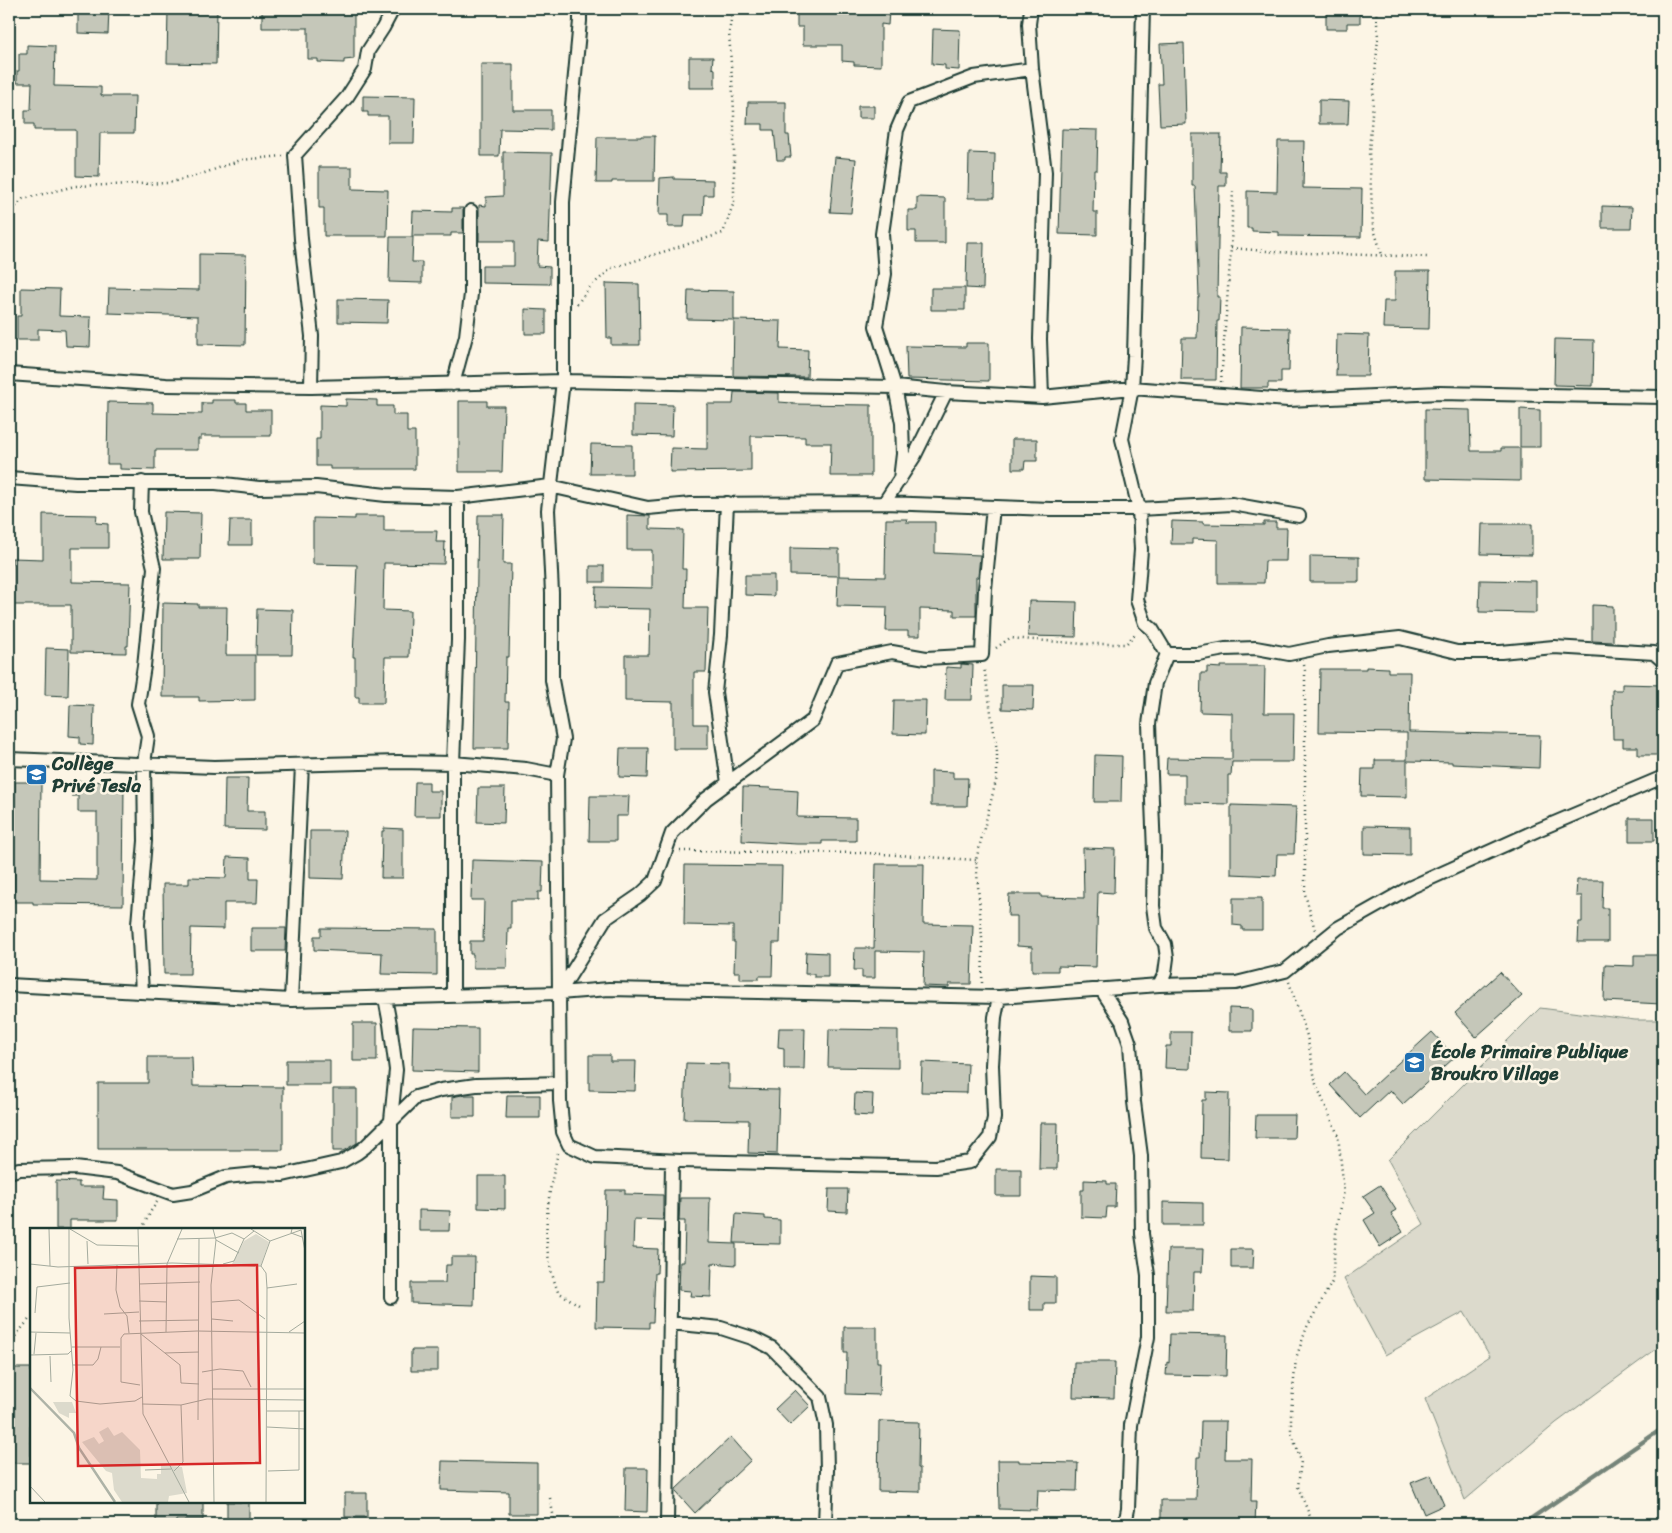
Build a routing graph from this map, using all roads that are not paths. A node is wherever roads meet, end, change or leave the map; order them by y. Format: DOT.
graph roads {
  1 [pos="393,9"];
  2 [pos="580,9"];
  3 [pos="1031,9"];
  4 [pos="1143,11"];
  5 [pos="1032,69"];
  6 [pos="471,211"];
  7 [pos="9,374"];
  8 [pos="563,381"];
  9 [pos="454,384"];
  10 [pos="311,387"];
  11 [pos="895,387"];
  12 [pos="1132,388"];
  13 [pos="946,392"];
  14 [pos="1042,397"];
  15 [pos="1663,397"];
  16 [pos="9,478"];
  17 [pos="900,479"];
  18 [pos="142,482"];
  19 [pos="550,486"];
  20 [pos="458,497"];
  21 [pos="884,503"];
  22 [pos="727,504"];
  23 [pos="993,507"];
  24 [pos="1139,509"];
  25 [pos="1299,516"];
  26 [pos="1167,654"];
  27 [pos="1663,661"];
  28 [pos="9,759"];
  29 [pos="144,763"];
  30 [pos="454,763"];
  31 [pos="302,765"];
  32 [pos="558,775"];
  33 [pos="1663,777"];
  34 [pos="728,783"];
  35 [pos="9,985"];
  36 [pos="1159,985"];
  37 [pos="1101,989"];
  38 [pos="142,992"];
  39 [pos="559,992"];
  40 [pos="453,996"];
  41 [pos="999,997"];
  42 [pos="385,998"];
  43 [pos="291,1000"];
  44 [pos="560,1084"];
  45 [pos="391,1120"];
  46 [pos="672,1161"];
  47 [pos="9,1172"];
  48 [pos="391,1297"];
  49 [pos="670,1324"];
  50 [pos="667,1524"];
  51 [pos="825,1524"];
  52 [pos="1125,1524"];
  1 -- 10 [label="street"];
  2 -- 8 [label="street"];
  3 -- 5 [label="street"];
  4 -- 12 [label="street"];
  5 -- 11 [label="street"];
  5 -- 14 [label="street"];
  6 -- 9 [label="street"];
  7 -- 10 [label="street"];
  8 -- 9 [label="street"];
  8 -- 11 [label="street"];
  8 -- 19 [label="street"];
  9 -- 10 [label="street"];
  11 -- 13 [label="street"];
  11 -- 17 [label="street"];
  12 -- 14 [label="street"];
  12 -- 15 [label="street"];
  12 -- 24 [label="street"];
  13 -- 14 [label="street"];
  13 -- 17 [label="street"];
  16 -- 18 [label="street"];
  17 -- 21 [label="street"];
  18 -- 20 [label="street"];
  18 -- 29 [label="street"];
  19 -- 20 [label="street"];
  19 -- 22 [label="street"];
  19 -- 32 [label="street"];
  20 -- 30 [label="street"];
  21 -- 22 [label="street"];
  21 -- 23 [label="street"];
  22 -- 34 [label="street"];
  23 -- 24 [label="street"];
  23 -- 34 [label="street"];
  24 -- 25 [label="street"];
  24 -- 26 [label="street"];
  26 -- 27 [label="street"];
  26 -- 36 [label="street"];
  28 -- 29 [label="street"];
  29 -- 31 [label="street"];
  29 -- 38 [label="street"];
  30 -- 31 [label="street"];
  30 -- 32 [label="street"];
  30 -- 40 [label="street"];
  31 -- 43 [label="street"];
  32 -- 39 [label="street"];
  33 -- 36 [label="street"];
  34 -- 39 [label="street"];
  35 -- 38 [label="street"];
  36 -- 37 [label="street"];
  37 -- 41 [label="street"];
  37 -- 52 [label="street"];
  38 -- 43 [label="street"];
  39 -- 40 [label="street"];
  39 -- 41 [label="street"];
  39 -- 44 [label="street"];
  40 -- 42 [label="street"];
  41 -- 46 [label="street"];
  42 -- 43 [label="street"];
  42 -- 45 [label="street"];
  44 -- 45 [label="street"];
  44 -- 46 [label="street"];
  45 -- 47 [label="street"];
  45 -- 48 [label="street"];
  46 -- 49 [label="street"];
  49 -- 50 [label="street"];
  49 -- 51 [label="street"];
}
